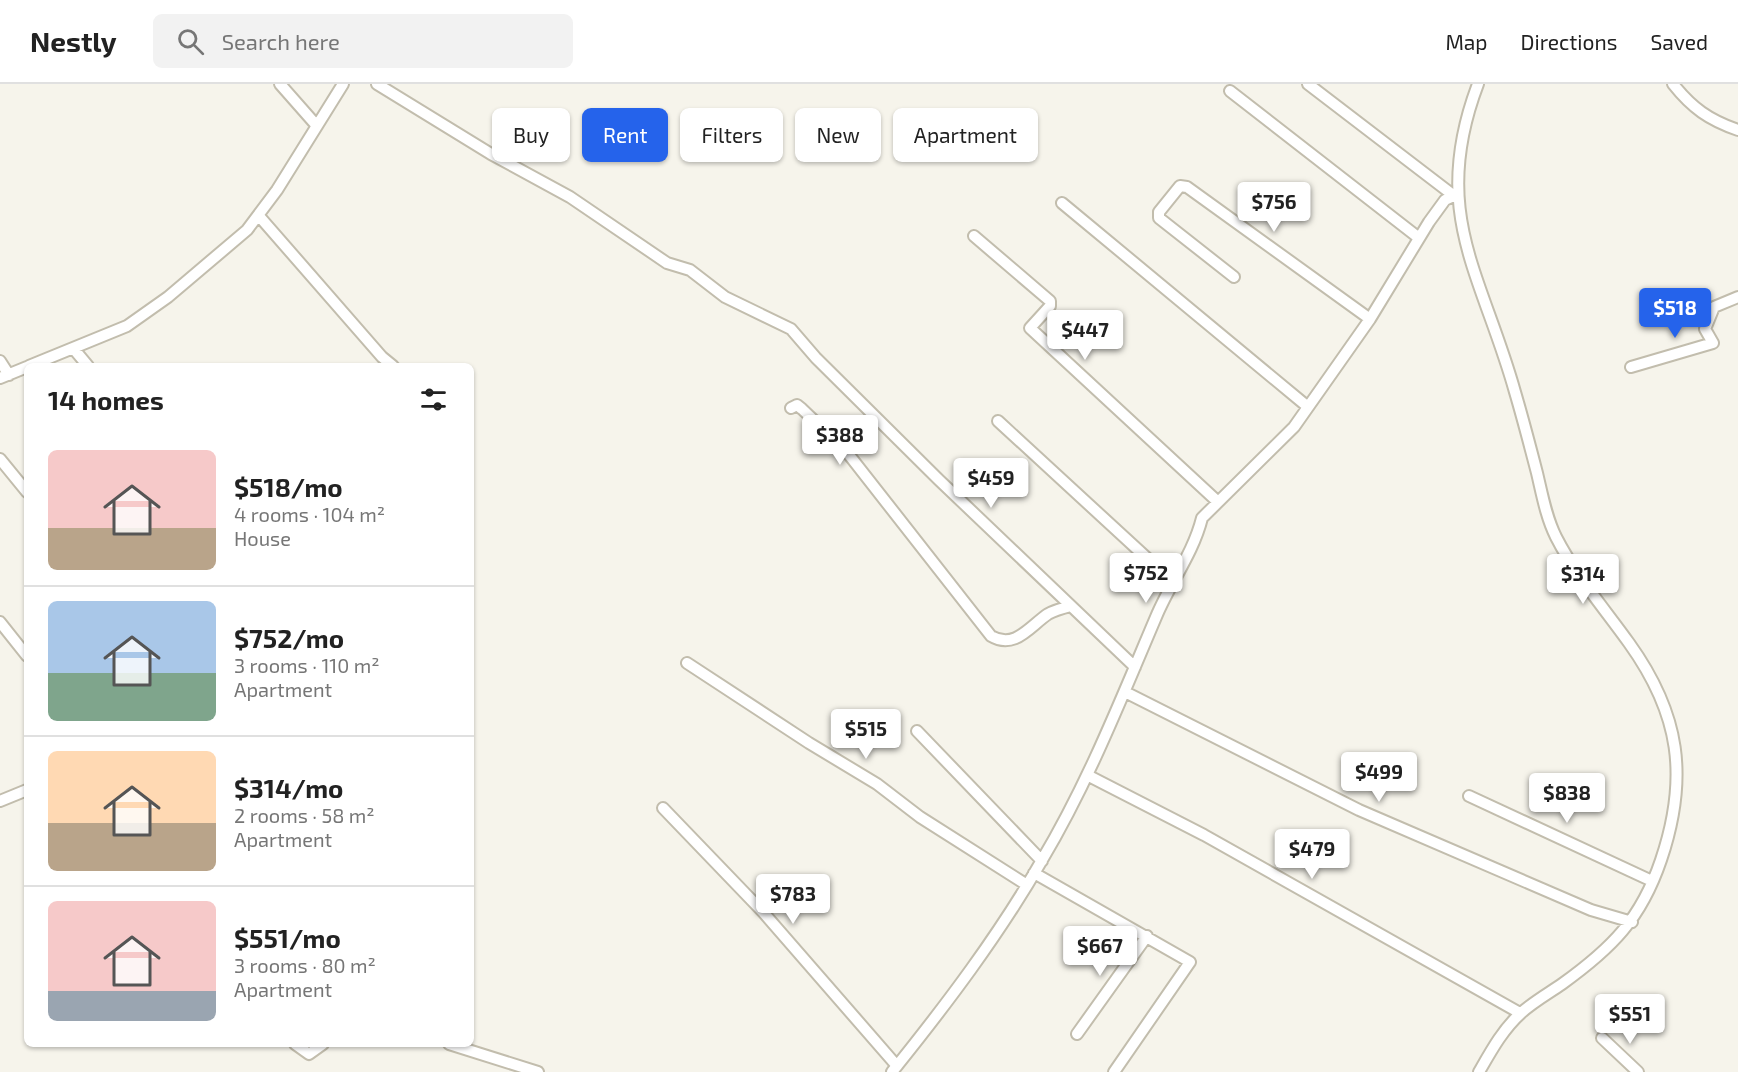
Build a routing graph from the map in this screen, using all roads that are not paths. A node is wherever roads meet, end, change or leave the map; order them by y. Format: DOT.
graph roads {
  1 [pos="280,84"];
  2 [pos="343,84"];
  3 [pos="377,84"];
  4 [pos="1308,84"];
  5 [pos="1478,84"];
  6 [pos="1673,84"];
  7 [pos="1230,91"];
  8 [pos="317,126"];
  9 [pos="1738,130"];
  10 [pos="1455,195"];
  11 [pos="1062,203"];
  12 [pos="259,216"];
  13 [pos="974,236"];
  14 [pos="1419,237"];
  15 [pos="1234,277"];
  16 [pos="1738,297"];
  17 [pos="1370,319"];
  18 [pos="73,348"];
  19 [pos="0,361"];
  20 [pos="37,363"];
  21 [pos="86,363"];
  22 [pos="389,363"];
  23 [pos="1631,367"];
  24 [pos="24,368"];
  25 [pos="4,376"];
  26 [pos="1308,407"];
  27 [pos="791,408"];
  28 [pos="998,421"];
  29 [pos="0,459"];
  30 [pos="24,488"];
  31 [pos="1218,502"];
  32 [pos="1173,582"];
  33 [pos="1071,606"];
  34 [pos="0,622"];
  35 [pos="24,652"];
  36 [pos="687,663"];
  37 [pos="1135,667"];
  38 [pos="1125,692"];
  39 [pos="917,731"];
  40 [pos="1087,775"];
  41 [pos="24,791"];
  42 [pos="1468,796"];
  43 [pos="0,801"];
  44 [pos="663,808"];
  45 [pos="1042,861"];
  46 [pos="1034,873"];
  47 [pos="1652,881"];
  48 [pos="1027,885"];
  49 [pos="1632,922"];
  50 [pos="1147,936"];
  51 [pos="1521,1013"];
  52 [pos="1077,1034"];
  53 [pos="1602,1038"];
  54 [pos="299,1047"];
  55 [pos="319,1047"];
  56 [pos="459,1047"];
  57 [pos="895,1069"];
  58 [pos="538,1072"];
  59 [pos="1114,1072"];
  60 [pos="1479,1072"];
  61 [pos="1638,1072"];
  1 -- 8 [label="street"];
  2 -- 8 [label="street"];
  3 -- 33 [label="street"];
  4 -- 10 [label="street"];
  5 -- 10 [label="street"];
  6 -- 9 [label="street"];
  7 -- 14 [label="street"];
  8 -- 12 [label="street"];
  10 -- 14 [label="street"];
  10 -- 47 [label="street"];
  11 -- 26 [label="street"];
  12 -- 18 [label="street"];
  12 -- 22 [label="street"];
  13 -- 31 [label="street"];
  14 -- 17 [label="street"];
  15 -- 17 [label="street"];
  16 -- 23 [label="street"];
  17 -- 26 [label="street"];
  18 -- 20 [label="street"];
  18 -- 21 [label="street"];
  19 -- 25 [label="street"];
  24 -- 25 [label="street"];
  26 -- 31 [label="street"];
  27 -- 33 [label="street"];
  28 -- 32 [label="street"];
  29 -- 30 [label="street"];
  31 -- 32 [label="street"];
  32 -- 37 [label="street"];
  33 -- 37 [label="street"];
  34 -- 35 [label="street"];
  36 -- 48 [label="street"];
  37 -- 38 [label="street"];
  38 -- 40 [label="street"];
  38 -- 49 [label="street"];
  39 -- 45 [label="street"];
  40 -- 45 [label="street"];
  40 -- 51 [label="street"];
  41 -- 43 [label="street"];
  42 -- 47 [label="street"];
  44 -- 57 [label="street"];
  45 -- 46 [label="street"];
  46 -- 48 [label="street"];
  46 -- 50 [label="street"];
  47 -- 49 [label="street"];
  48 -- 57 [label="street"];
  49 -- 51 [label="street"];
  50 -- 52 [label="street"];
  50 -- 59 [label="street"];
  51 -- 60 [label="street"];
  53 -- 61 [label="street"];
  54 -- 55 [label="street"];
  56 -- 58 [label="street"];
}
